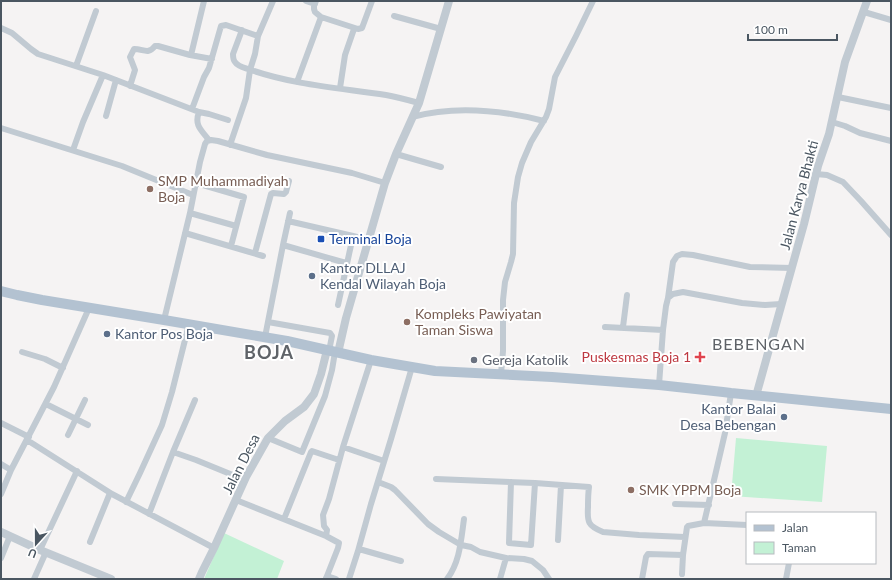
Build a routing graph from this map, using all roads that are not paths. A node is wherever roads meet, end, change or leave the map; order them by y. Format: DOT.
graph roads {
  1 [pos="204,1"];
  2 [pos="273,1"];
  3 [pos="306,1"];
  4 [pos="372,1"];
  5 [pos="449,1"];
  6 [pos="593,1"];
  7 [pos="867,1"];
  8 [pos="315,3"];
  9 [pos="96,12"];
  10 [pos="864,12"];
  11 [pos="394,16"];
  12 [pos="321,17"];
  13 [pos="891,20"];
  14 [pos="1,28"];
  15 [pos="354,29"];
  16 [pos="441,29"];
  17 [pos="242,30"];
  18 [pos="258,36"];
  19 [pos="191,55"];
  20 [pos="212,59"];
  21 [pos="76,66"];
  22 [pos="250,70"];
  23 [pos="103,75"];
  24 [pos="116,80"];
  25 [pos="297,82"];
  26 [pos="130,86"];
  27 [pos="340,88"];
  28 [pos="838,97"];
  29 [pos="419,103"];
  30 [pos="891,108"];
  31 [pos="192,109"];
  32 [pos="199,112"];
  33 [pos="106,116"];
  34 [pos="412,117"];
  35 [pos="228,120"];
  36 [pos="544,121"];
  37 [pos="832,122"];
  38 [pos="1,128"];
  39 [pos="208,140"];
  40 [pos="891,141"];
  41 [pos="230,145"];
  42 [pos="73,150"];
  43 [pos="396,154"];
  44 [pos="441,167"];
  45 [pos="816,174"];
  46 [pos="289,181"];
  47 [pos="196,183"];
  48 [pos="385,184"];
  49 [pos="193,195"];
  50 [pos="190,213"];
  51 [pos="290,213"];
  52 [pos="288,221"];
  53 [pos="236,226"];
  54 [pos="185,233"];
  55 [pos="891,235"];
  56 [pos="353,236"];
  57 [pos="369,240"];
  58 [pos="283,245"];
  59 [pos="231,246"];
  60 [pos="256,253"];
  61 [pos="263,256"];
  62 [pos="346,263"];
  63 [pos="792,268"];
  64 [pos="1,291"];
  65 [pos="627,295"];
  66 [pos="668,298"];
  67 [pos="782,304"];
  68 [pos="338,305"];
  69 [pos="89,308"];
  70 [pos="164,320"];
  71 [pos="268,322"];
  72 [pos="189,324"];
  73 [pos="605,327"];
  74 [pos="623,328"];
  75 [pos="663,330"];
  76 [pos="265,337"];
  77 [pos="22,352"];
  78 [pos="333,352"];
  79 [pos="370,360"];
  80 [pos="412,367"];
  81 [pos="63,368"];
  82 [pos="500,374"];
  83 [pos="659,384"];
  84 [pos="731,393"];
  85 [pos="756,396"];
  86 [pos="85,400"];
  87 [pos="195,400"];
  88 [pos="46,404"];
  89 [pos="891,409"];
  90 [pos="76,419"];
  91 [pos="1,423"];
  92 [pos="88,425"];
  93 [pos="68,435"];
  94 [pos="28,438"];
  95 [pos="268,438"];
  96 [pos="343,447"];
  97 [pos="173,452"];
  98 [pos="340,460"];
  99 [pos="384,461"];
  100 [pos="1,464"];
  101 [pos="11,470"];
  102 [pos="77,471"];
  103 [pos="436,479"];
  104 [pos="244,480"];
  105 [pos="378,482"];
  106 [pos="511,482"];
  107 [pos="535,483"];
  108 [pos="561,485"];
  109 [pos="110,493"];
  110 [pos="1,494"];
  111 [pos="236,500"];
  112 [pos="126,502"];
  113 [pos="675,504"];
  114 [pos="709,505"];
  115 [pos="149,514"];
  116 [pos="284,519"];
  117 [pos="464,520"];
  118 [pos="704,523"];
  119 [pos="746,525"];
  120 [pos="1,532"];
  121 [pos="10,536"];
  122 [pos="326,536"];
  123 [pos="685,537"];
  124 [pos="558,540"];
  125 [pos="90,542"];
  126 [pos="461,545"];
  127 [pos="214,548"];
  128 [pos="359,549"];
  129 [pos="43,551"];
  130 [pos="683,555"];
  131 [pos="1,558"];
  132 [pos="506,558"];
  133 [pos="401,560"];
  134 [pos="789,564"];
  135 [pos="682,574"];
  136 [pos="326,577"];
  137 [pos="500,578"];
  138 [pos="34,579"];
  139 [pos="111,579"];
  140 [pos="199,579"];
  141 [pos="336,579"];
  142 [pos="349,579"];
  143 [pos="447,579"];
  144 [pos="508,579"];
  145 [pos="549,579"];
  146 [pos="642,579"];
  147 [pos="786,579"];
  1 -- 19 [label="street"];
  2 -- 18 [label="street"];
  3 -- 8 [label="street"];
  4 -- 15 [label="street"];
  5 -- 16 [label="street, Jalan Desa"];
  6 -- 36 [label="street"];
  7 -- 10 [label="street, Jalan Karya Bhakti"];
  8 -- 12 [label="street"];
  9 -- 21 [label="street"];
  10 -- 13 [label="street"];
  10 -- 28 [label="street, Jalan Karya Bhakti"];
  11 -- 16 [label="street"];
  12 -- 15 [label="street"];
  12 -- 25 [label="street"];
  14 -- 21 [label="street"];
  15 -- 27 [label="street"];
  16 -- 29 [label="street, Jalan Desa"];
  17 -- 18 [label="street"];
  17 -- 20 [label="street"];
  17 -- 22 [label="street"];
  18 -- 22 [label="street"];
  19 -- 20 [label="street"];
  19 -- 26 [label="street"];
  20 -- 31 [label="street"];
  21 -- 23 [label="street"];
  22 -- 25 [label="street"];
  22 -- 41 [label="street"];
  23 -- 24 [label="street"];
  23 -- 42 [label="street"];
  24 -- 26 [label="street"];
  24 -- 33 [label="street"];
  25 -- 27 [label="street"];
  26 -- 31 [label="street"];
  27 -- 29 [label="street"];
  28 -- 30 [label="street"];
  28 -- 37 [label="street, Jalan Karya Bhakti"];
  29 -- 34 [label="street, Jalan Desa"];
  31 -- 32 [label="street"];
  32 -- 35 [label="street"];
  32 -- 39 [label="street"];
  34 -- 36 [label="street"];
  34 -- 43 [label="street, Jalan Desa"];
  36 -- 82 [label="street"];
  37 -- 40 [label="street"];
  37 -- 45 [label="street, Jalan Karya Bhakti"];
  38 -- 42 [label="street"];
  39 -- 41 [label="street"];
  39 -- 47 [label="street"];
  41 -- 48 [label="street"];
  42 -- 49 [label="street"];
  43 -- 44 [label="street"];
  43 -- 48 [label="street, Jalan Desa"];
  45 -- 55 [label="street"];
  45 -- 63 [label="street, Jalan Karya Bhakti"];
  46 -- 60 [label="street"];
  47 -- 49 [label="street"];
  47 -- 53 [label="street"];
  48 -- 57 [label="street, Jalan Desa"];
  49 -- 50 [label="street"];
  50 -- 53 [label="street"];
  50 -- 54 [label="street"];
  51 -- 52 [label="street"];
  52 -- 56 [label="street"];
  52 -- 58 [label="street"];
  53 -- 59 [label="street"];
  54 -- 59 [label="street"];
  54 -- 70 [label="street"];
  56 -- 57 [label="street"];
  56 -- 62 [label="street"];
  57 -- 78 [label="street, Jalan Desa"];
  58 -- 62 [label="street"];
  58 -- 71 [label="street"];
  59 -- 60 [label="street"];
  60 -- 61 [label="street"];
  62 -- 68 [label="street"];
  63 -- 66 [label="street"];
  63 -- 67 [label="street, Jalan Karya Bhakti"];
  64 -- 69 [label="main road"];
  65 -- 74 [label="street"];
  66 -- 67 [label="street"];
  66 -- 75 [label="street"];
  67 -- 85 [label="street, Jalan Karya Bhakti"];
  69 -- 70 [label="main road"];
  69 -- 81 [label="street"];
  70 -- 72 [label="main road"];
  71 -- 76 [label="street"];
  71 -- 78 [label="street"];
  72 -- 76 [label="main road"];
  72 -- 112 [label="street"];
  73 -- 74 [label="street"];
  74 -- 75 [label="street"];
  75 -- 83 [label="street"];
  76 -- 78 [label="main road"];
  77 -- 81 [label="street"];
  78 -- 79 [label="main road"];
  78 -- 95 [label="street, Jalan Desa"];
  78 -- 95 [label="street"];
  79 -- 80 [label="main road"];
  79 -- 96 [label="street"];
  80 -- 82 [label="main road"];
  80 -- 99 [label="street"];
  81 -- 88 [label="street"];
  82 -- 83 [label="main road"];
  83 -- 84 [label="main road"];
  84 -- 85 [label="main road"];
  84 -- 114 [label="street"];
  85 -- 89 [label="main road"];
  86 -- 90 [label="street"];
  87 -- 97 [label="street"];
  88 -- 90 [label="street"];
  88 -- 94 [label="street"];
  90 -- 92 [label="street"];
  90 -- 93 [label="street"];
  91 -- 94 [label="street"];
  94 -- 101 [label="street"];
  94 -- 102 [label="street"];
  95 -- 104 [label="street, Jalan Desa"];
  96 -- 98 [label="street"];
  96 -- 99 [label="street"];
  97 -- 104 [label="street"];
  97 -- 115 [label="street"];
  98 -- 116 [label="street"];
  98 -- 122 [label="street"];
  99 -- 105 [label="street"];
  100 -- 101 [label="street"];
  101 -- 110 [label="street"];
  102 -- 109 [label="street"];
  102 -- 129 [label="street"];
  103 -- 106 [label="street"];
  104 -- 111 [label="street, Jalan Desa"];
  105 -- 126 [label="street"];
  105 -- 128 [label="street"];
  106 -- 107 [label="street"];
  106 -- 107 [label="street"];
  107 -- 108 [label="street"];
  108 -- 123 [label="street"];
  108 -- 124 [label="street"];
  109 -- 112 [label="street"];
  109 -- 125 [label="street"];
  111 -- 116 [label="street"];
  111 -- 127 [label="street, Jalan Desa"];
  112 -- 115 [label="street"];
  113 -- 114 [label="street"];
  114 -- 118 [label="street"];
  115 -- 127 [label="street"];
  116 -- 122 [label="street"];
  117 -- 126 [label="street"];
  118 -- 119 [label="street"];
  118 -- 123 [label="street"];
  120 -- 121 [label="street"];
  121 -- 129 [label="street"];
  121 -- 131 [label="street"];
  122 -- 136 [label="street"];
  123 -- 130 [label="street"];
  126 -- 132 [label="street"];
  126 -- 143 [label="street"];
  127 -- 140 [label="street, Jalan Desa"];
  128 -- 133 [label="street"];
  128 -- 142 [label="street"];
  129 -- 138 [label="street"];
  129 -- 139 [label="street"];
  130 -- 135 [label="street"];
  130 -- 146 [label="street"];
  132 -- 137 [label="street"];
  132 -- 145 [label="street"];
  134 -- 147 [label="street"];
  136 -- 141 [label="street"];
  137 -- 144 [label="street"];
}
